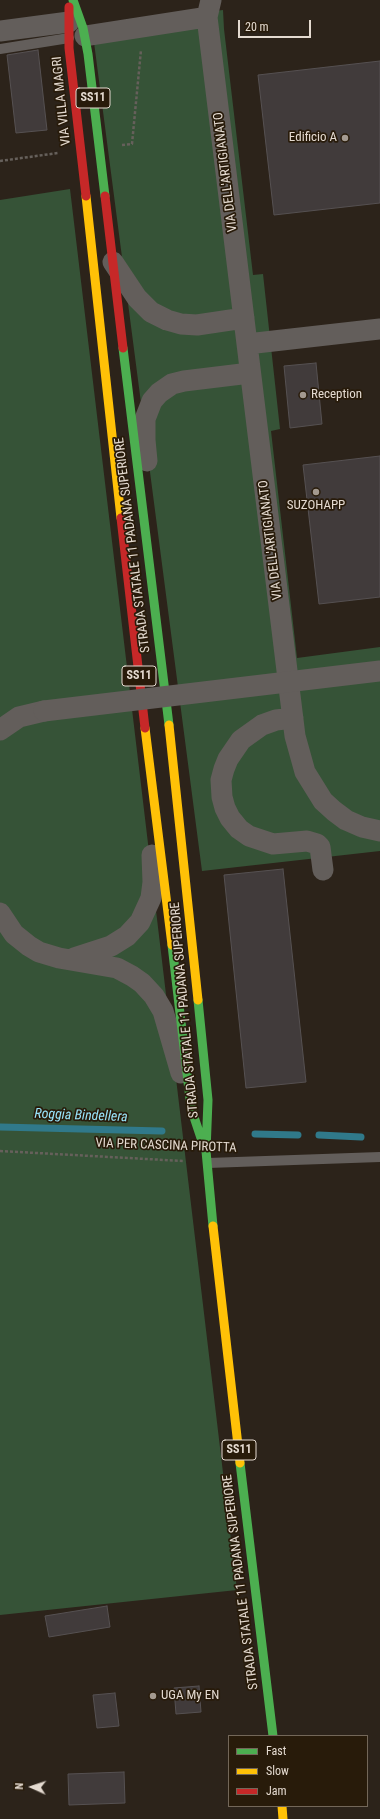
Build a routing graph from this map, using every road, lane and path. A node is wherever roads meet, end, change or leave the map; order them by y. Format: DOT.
graph roads {
  1 [pos="69,0"];
  2 [pos="73,0"];
  3 [pos="209,9"];
  4 [pos="0,30"];
  5 [pos="74,32"];
  6 [pos="0,49"];
  7 [pos="86,198"];
  8 [pos="105,198"];
  9 [pos="112,262"];
  10 [pos="244,318"];
  11 [pos="380,329"];
  12 [pos="247,344"];
  13 [pos="250,373"];
  14 [pos="380,671"];
  15 [pos="142,702"];
  16 [pos="294,727"];
  17 [pos="0,730"];
  18 [pos="169,734"];
  19 [pos="380,831"];
  20 [pos="323,870"];
  21 [pos="0,913"];
  22 [pos="70,959"];
  23 [pos="194,1118"];
  24 [pos="0,1151"];
  25 [pos="206,1151"];
  26 [pos="380,1157"];
  27 [pos="208,1163"];
  28 [pos="273,1735"];
  29 [pos="282,1807"];
  30 [pos="283,1819"];
  1 -- 5 [label="main road, VIA VILLA MAGRI / SS11"];
  2 -- 5 [label="main road, VIA VILLA MAGRI / SS11"];
  3 -- 5 [label="street"];
  3 -- 10 [label="street, VIA DELL'ARTIGIANATO"];
  4 -- 5 [label="street"];
  5 -- 6 [label="lane"];
  5 -- 7 [label="main road, VIA VILLA MAGRI / SS11"];
  5 -- 8 [label="main road, VIA VILLA MAGRI / SS11"];
  7 -- 15 [label="main road, STRADA STATALE 11 PADANA SUPERIORE / SS11"];
  8 -- 9 [label="main road, STRADA STATALE 11 PADANA SUPERIORE / SS11"];
  9 -- 10 [label="street"];
  9 -- 18 [label="main road, STRADA STATALE 11 PADANA SUPERIORE / SS11"];
  10 -- 12 [label="street, VIA DELL'ARTIGIANATO"];
  11 -- 12 [label="street"];
  12 -- 13 [label="street, VIA DELL'ARTIGIANATO"];
  13 -- 16 [label="street, VIA DELL'ARTIGIANATO"];
  13 -- 18 [label="street"];
  14 -- 17 [label="street, bridge"];
  15 -- 22 [label="street"];
  15 -- 23 [label="main road, STRADA STATALE 11 PADANA SUPERIORE / SS11"];
  16 -- 19 [label="street, VIA DELL'ARTIGIANATO"];
  16 -- 20 [label="street"];
  18 -- 25 [label="main road, STRADA STATALE 11 PADANA SUPERIORE / SS11"];
  21 -- 22 [label="street"];
  22 -- 23 [label="street"];
  23 -- 25 [label="main road, STRADA STATALE 11 PADANA SUPERIORE / SS11"];
  24 -- 27 [label="path, VIA PER CASCINA PIROTTA"];
  25 -- 27 [label="main road, SS11"];
  26 -- 27 [label="lane, VIA PER CASCINA PIROTTA"];
  27 -- 28 [label="main road, STRADA STATALE 11 PADANA SUPERIORE / SS11"];
  29 -- 30 [label="main road"];
}
